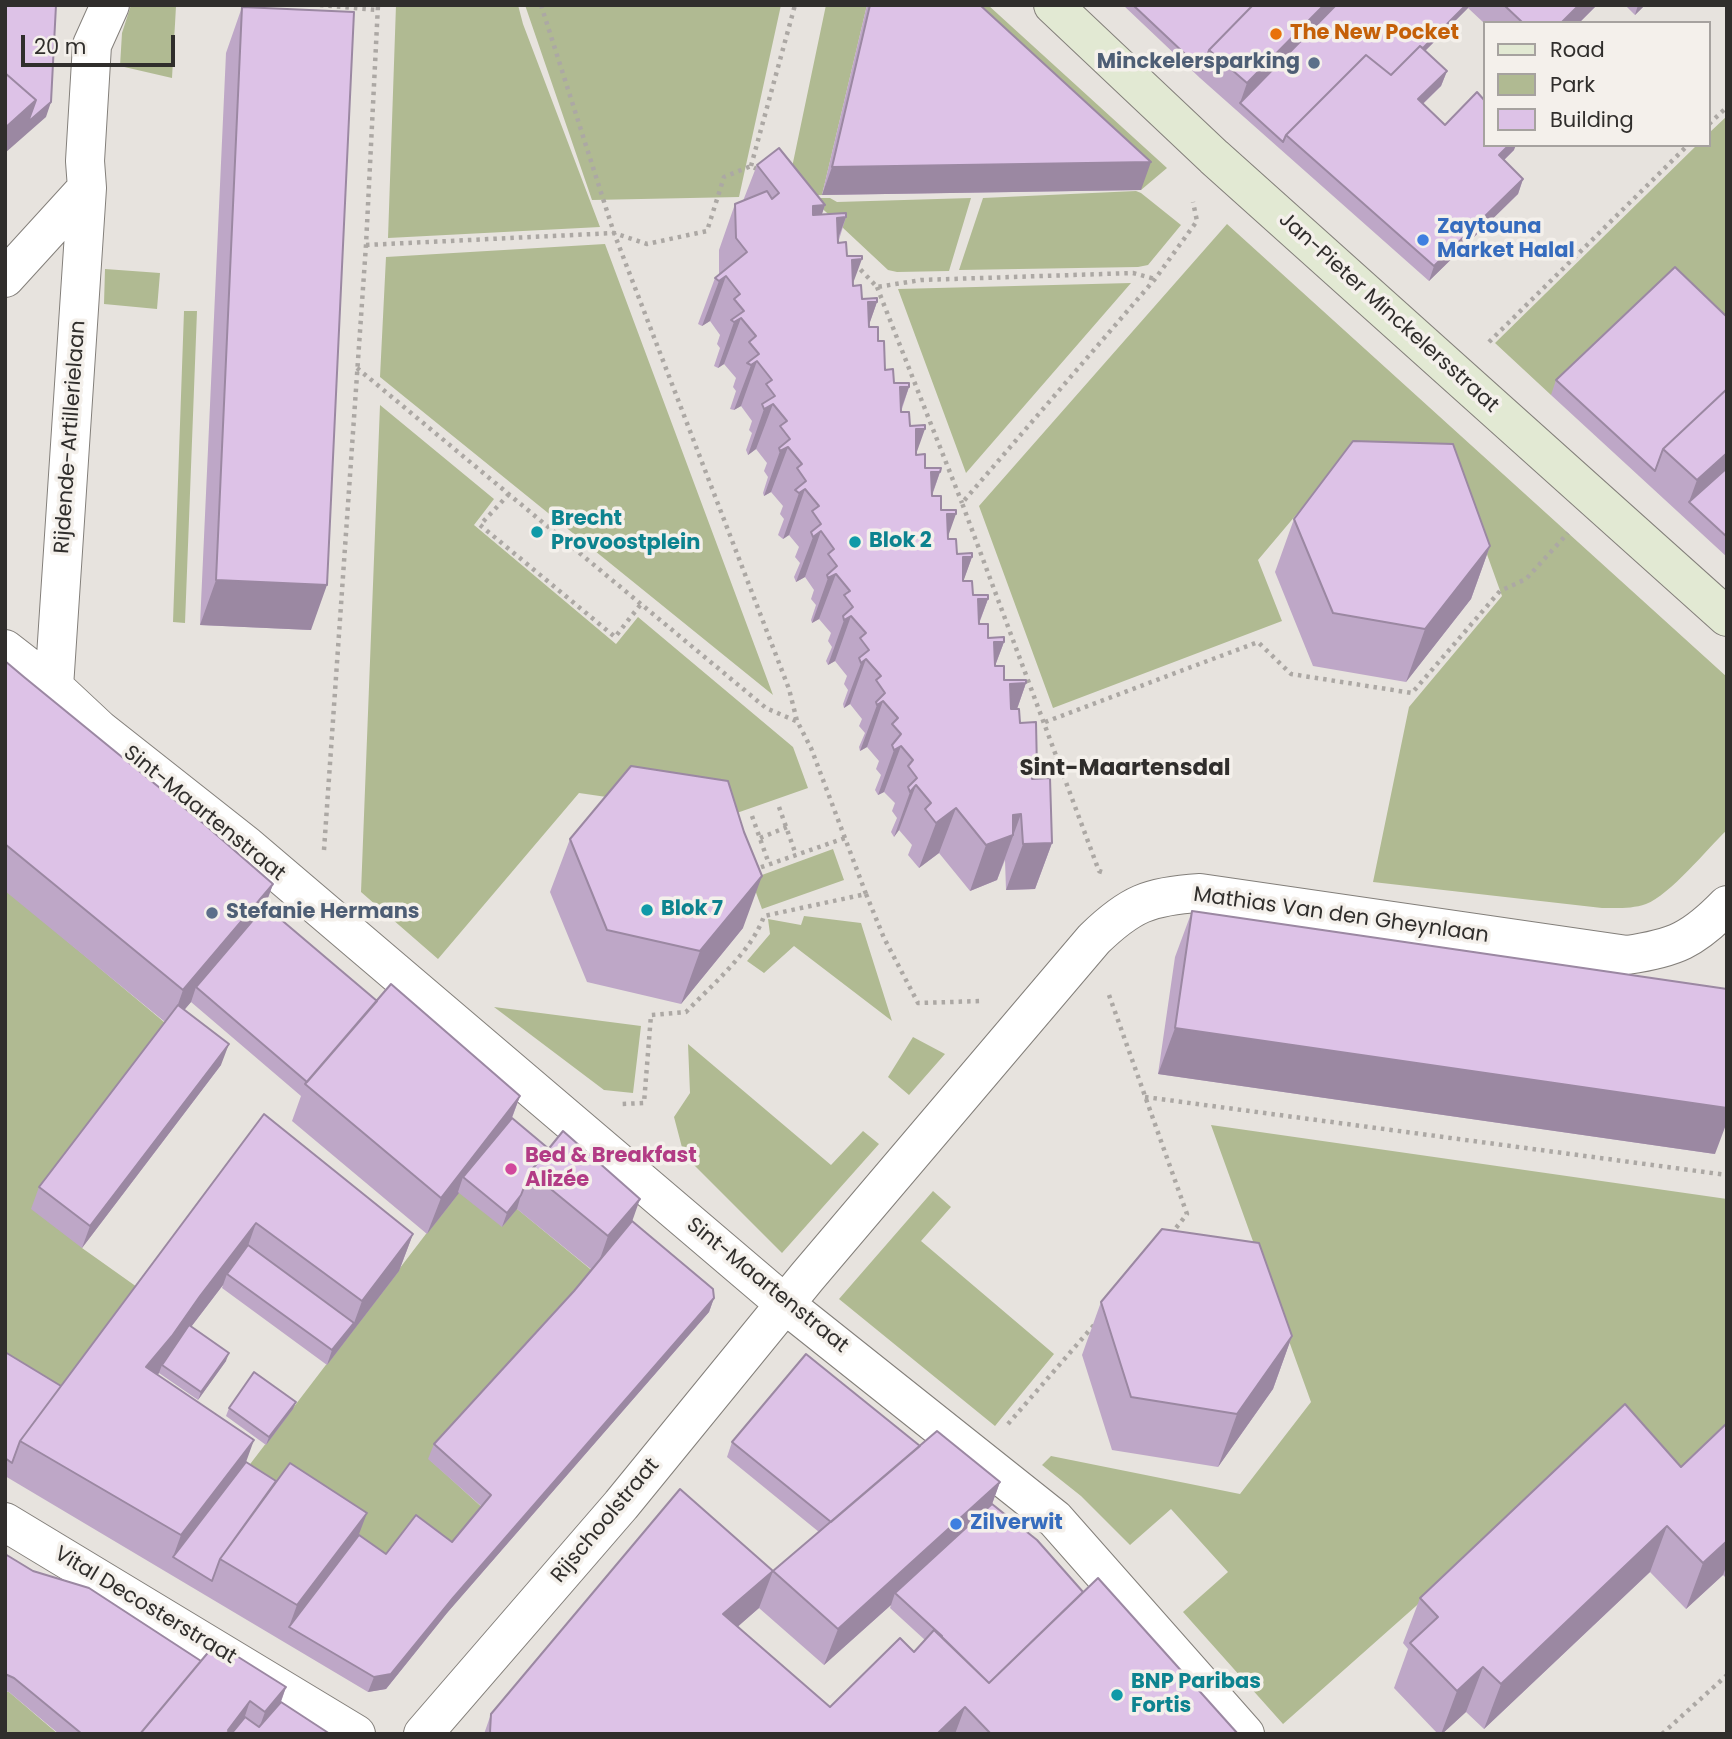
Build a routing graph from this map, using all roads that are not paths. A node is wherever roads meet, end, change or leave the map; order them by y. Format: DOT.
graph roads {
  1 [pos="110,5"];
  2 [pos="1054,5"];
  3 [pos="88,188"];
  4 [pos="5,278"];
  5 [pos="1727,617"];
  6 [pos="5,649"];
  7 [pos="54,687"];
  8 [pos="1727,905"];
  9 [pos="786,1305"];
  10 [pos="5,1522"];
  11 [pos="356,1734"];
  12 [pos="423,1734"];
  13 [pos="1245,1734"];
  1 -- 3 [label="street, Rijdende-Artillerielaan"];
  2 -- 5 [label="street, Jan-Pieter Minckelersstraat"];
  3 -- 4 [label="street"];
  3 -- 7 [label="street, Rijdende-Artillerielaan"];
  6 -- 7 [label="street, Sint-Maartenstraat"];
  7 -- 9 [label="street, Sint-Maartenstraat"];
  8 -- 9 [label="street, Mathias Van den Gheynlaan"];
  9 -- 12 [label="street, Rijschoolstraat"];
  9 -- 13 [label="street, Sint-Maartenstraat"];
  10 -- 11 [label="street, Vital Decosterstraat"];
}
